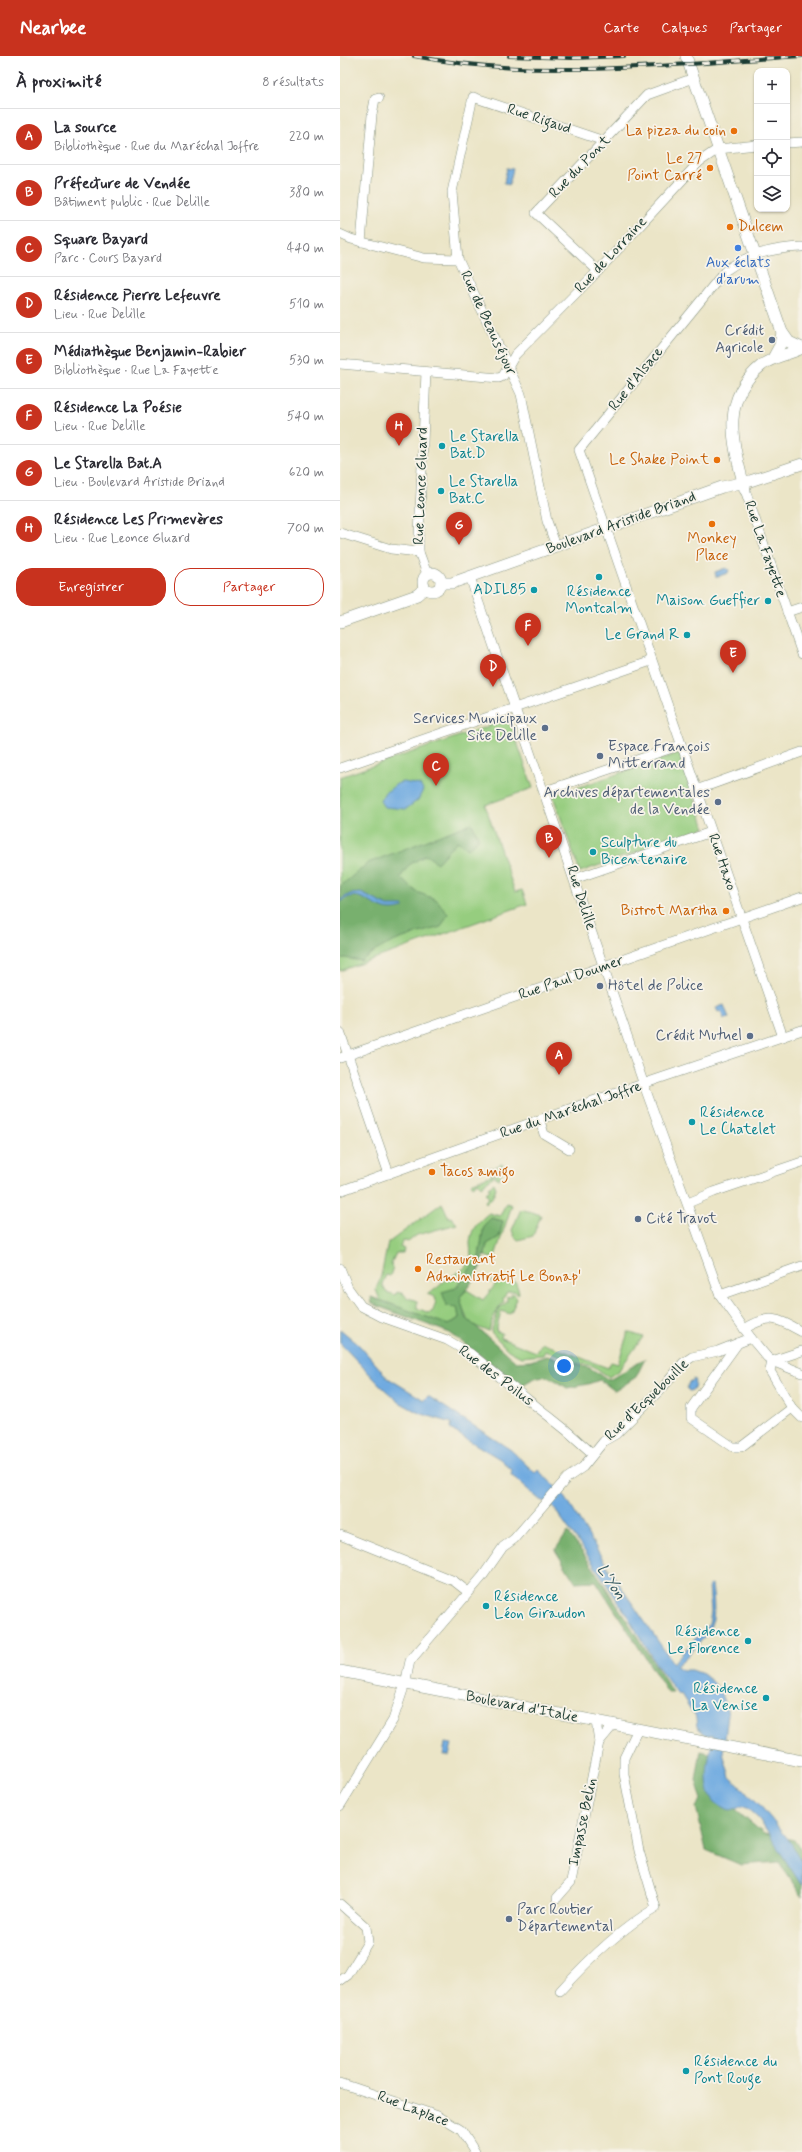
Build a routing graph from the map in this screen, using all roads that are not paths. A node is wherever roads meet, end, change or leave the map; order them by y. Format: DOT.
graph roads {
  1 [pos="686,56"];
  2 [pos="692,73"];
  3 [pos="379,98"];
  4 [pos="473,98"];
  5 [pos="604,141"];
  6 [pos="802,142"];
  7 [pos="790,143"];
  8 [pos="754,145"];
  9 [pos="718,149"];
  10 [pos="340,234"];
  11 [pos="361,242"];
  12 [pos="802,247"];
  13 [pos="755,255"];
  14 [pos="458,260"];
  15 [pos="598,271"];
  16 [pos="782,332"];
  17 [pos="802,348"];
  18 [pos="773,358"];
  19 [pos="340,364"];
  20 [pos="509,366"];
  21 [pos="426,372"];
  22 [pos="732,417"];
  23 [pos="802,464"];
  24 [pos="728,485"];
  25 [pos="744,486"];
  26 [pos="605,529"];
  27 [pos="340,533"];
  28 [pos="556,546"];
  29 [pos="420,552"];
  30 [pos="427,574"];
  31 [pos="470,577"];
  32 [pos="441,583"];
  33 [pos="425,588"];
  34 [pos="802,607"];
  35 [pos="787,612"];
  36 [pos="340,622"];
  37 [pos="802,654"];
  38 [pos="651,661"];
  39 [pos="516,707"];
  40 [pos="681,745"];
  41 [pos="802,752"];
  42 [pos="340,768"];
  43 [pos="696,790"];
  44 [pos="545,791"];
  45 [pos="711,832"];
  46 [pos="574,879"];
  47 [pos="802,897"];
  48 [pos="741,918"];
  49 [pos="604,966"];
  50 [pos="802,1030"];
  51 [pos="340,1032"];
  52 [pos="783,1037"];
  53 [pos="344,1056"];
  54 [pos="644,1084"];
  55 [pos="540,1121"];
  56 [pos="569,1149"];
  57 [pos="802,1162"];
  58 [pos="389,1174"];
  59 [pos="340,1191"];
  60 [pos="688,1203"];
  61 [pos="802,1266"];
  62 [pos="340,1268"];
  63 [pos="720,1295"];
  64 [pos="744,1329"];
  65 [pos="802,1332"];
  66 [pos="750,1338"];
  67 [pos="738,1343"];
  68 [pos="718,1351"];
  69 [pos="802,1351"];
  70 [pos="772,1362"];
  71 [pos="724,1364"];
  72 [pos="802,1373"];
  73 [pos="792,1408"];
  74 [pos="802,1418"];
  75 [pos="592,1454"];
  76 [pos="340,1534"];
  77 [pos="468,1592"];
  78 [pos="340,1671"];
  79 [pos="405,1684"];
  80 [pos="596,1721"];
  81 [pos="614,1724"];
  82 [pos="638,1729"];
  83 [pos="600,1742"];
  84 [pos="802,1761"];
  85 [pos="340,1806"];
  86 [pos="557,1898"];
  87 [pos="340,1904"];
  88 [pos="340,1981"];
  89 [pos="560,1991"];
  90 [pos="340,2083"];
  91 [pos="475,2152"];
  1 -- 2 [label="main road"];
  2 -- 5 [label="street, Rue du Pont"];
  2 -- 9 [label="main road"];
  3 -- 11 [label="street"];
  4 -- 5 [label="street, Rue Rigaud"];
  4 -- 14 [label="street, Rue de Beauséjour"];
  5 -- 15 [label="street, Rue du Pont"];
  6 -- 7 [label="street"];
  8 -- 9 [label="street"];
  9 -- 13 [label="main road"];
  9 -- 15 [label="street, Rue de Lorraine"];
  10 -- 11 [label="street"];
  11 -- 14 [label="street"];
  12 -- 13 [label="street"];
  13 -- 16 [label="main road"];
  13 -- 26 [label="street, Rue d'Alsace"];
  14 -- 20 [label="street, Rue de Beauséjour"];
  15 -- 20 [label="street, Rue de Lorraine"];
  16 -- 17 [label="main road"];
  16 -- 18 [label="main road"];
  17 -- 18 [label="main road"];
  18 -- 22 [label="main road"];
  19 -- 21 [label="street"];
  20 -- 21 [label="street, Rue de Lorraine"];
  20 -- 28 [label="street, Rue de Beauséjour"];
  21 -- 29 [label="street, Rue Leonce Gluard"];
  22 -- 24 [label="main road"];
  22 -- 25 [label="main road"];
  23 -- 25 [label="main road, Boulevard Aristide Briand"];
  24 -- 25 [label="main road, Boulevard Aristide Briand"];
  24 -- 26 [label="main road, Boulevard Aristide Briand"];
  25 -- 35 [label="street, Rue La Fayette"];
  26 -- 28 [label="main road, Boulevard Aristide Briand"];
  26 -- 38 [label="street, Rue Haxo"];
  27 -- 29 [label="street"];
  28 -- 31 [label="main road, Boulevard Aristide Briand"];
  29 -- 30 [label="street, Rue Leonce Gluard"];
  30 -- 32 [label="main road"];
  30 -- 33 [label="main road"];
  31 -- 32 [label="main road, Boulevard Aristide Briand"];
  31 -- 39 [label="street, Rue Delille"];
  32 -- 33 [label="main road, Boulevard Aristide Briand"];
  33 -- 36 [label="main road, Boulevard Aristide Briand"];
  34 -- 35 [label="street"];
  35 -- 37 [label="street, Rue La Fayette"];
  38 -- 39 [label="street"];
  38 -- 40 [label="street, Rue Haxo"];
  39 -- 42 [label="street"];
  39 -- 44 [label="street, Rue Delille"];
  40 -- 43 [label="street, Rue Haxo"];
  40 -- 44 [label="street"];
  41 -- 43 [label="street"];
  43 -- 45 [label="street, Rue Haxo"];
  44 -- 46 [label="street, Rue Delille"];
  45 -- 46 [label="street"];
  45 -- 48 [label="street, Rue Haxo"];
  46 -- 49 [label="street, Rue Delille"];
  47 -- 48 [label="street, Rue Paul Doumer"];
  48 -- 49 [label="street, Rue Paul Doumer"];
  48 -- 52 [label="street, Rue Haxo"];
  49 -- 53 [label="street, Rue Paul Doumer"];
  49 -- 54 [label="street, Rue Delille"];
  50 -- 52 [label="street, Rue du Maréchal Joffre"];
  51 -- 53 [label="street"];
  52 -- 54 [label="street, Rue du Maréchal Joffre"];
  53 -- 58 [label="street"];
  54 -- 55 [label="street, Rue du Maréchal Joffre"];
  54 -- 60 [label="street, Rue Delille"];
  55 -- 56 [label="street"];
  55 -- 58 [label="street, Rue du Maréchal Joffre"];
  57 -- 60 [label="street"];
  58 -- 59 [label="street, Rue du Maréchal Joffre"];
  60 -- 63 [label="street, Rue Delille"];
  61 -- 63 [label="street"];
  62 -- 75 [label="street, Rue des Poilus"];
  63 -- 64 [label="street, Rue Delille"];
  64 -- 65 [label="street"];
  64 -- 66 [label="street, Rue Delille"];
  66 -- 67 [label="street, Rue d'Ecquebouille"];
  66 -- 70 [label="street, Rue Delille"];
  67 -- 68 [label="street, Rue d'Ecquebouille"];
  67 -- 71 [label="street"];
  68 -- 71 [label="street"];
  68 -- 75 [label="street, Rue d'Ecquebouille"];
  69 -- 70 [label="street"];
  70 -- 72 [label="street"];
  70 -- 73 [label="street"];
  71 -- 73 [label="street"];
  73 -- 74 [label="street"];
  75 -- 77 [label="street, Rue d'Ecquebouille"];
  76 -- 77 [label="street"];
  77 -- 79 [label="street"];
  78 -- 79 [label="main road, Boulevard d'Italie"];
  79 -- 80 [label="main road, Boulevard d'Italie"];
  79 -- 85 [label="street"];
  80 -- 81 [label="main road, Boulevard d'Italie"];
  80 -- 83 [label="street, Impasse Belin"];
  81 -- 82 [label="main road, Boulevard d'Italie"];
  81 -- 83 [label="street, Impasse Belin"];
  82 -- 84 [label="main road, Boulevard d'Italie"];
  82 -- 89 [label="street"];
  83 -- 86 [label="street, Impasse Belin"];
  87 -- 88 [label="street"];
  90 -- 91 [label="street, Rue Laplace"];
}
